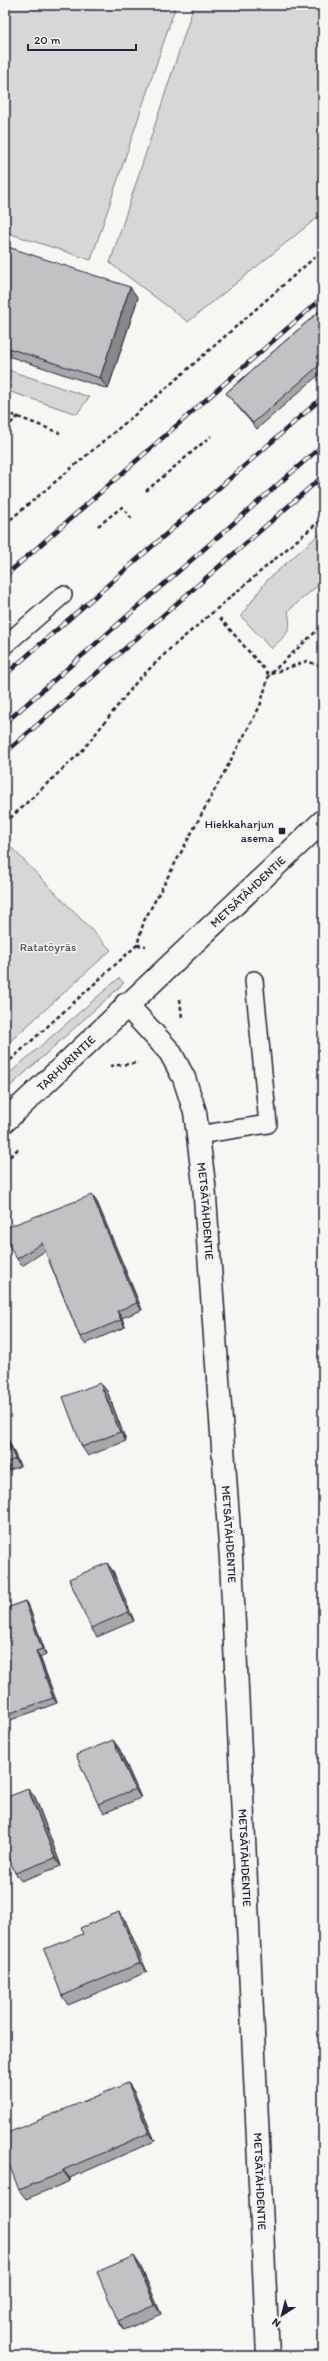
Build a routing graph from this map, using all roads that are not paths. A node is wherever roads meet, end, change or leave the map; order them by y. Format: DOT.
graph roads {
  1 [pos="63,594"];
  2 [pos="5,645"];
  3 [pos="323,821"];
  4 [pos="254,980"];
  5 [pos="126,1004"];
  6 [pos="5,1121"];
  7 [pos="198,1135"];
  8 [pos="268,2356"];
  1 -- 2 [label="lane"];
  3 -- 5 [label="street, METSÄTÄHDENTIE"];
  4 -- 7 [label="lane"];
  5 -- 6 [label="street, TARHURINTIE"];
  5 -- 7 [label="street, METSÄTÄHDENTIE"];
  7 -- 8 [label="street, METSÄTÄHDENTIE"];
}
